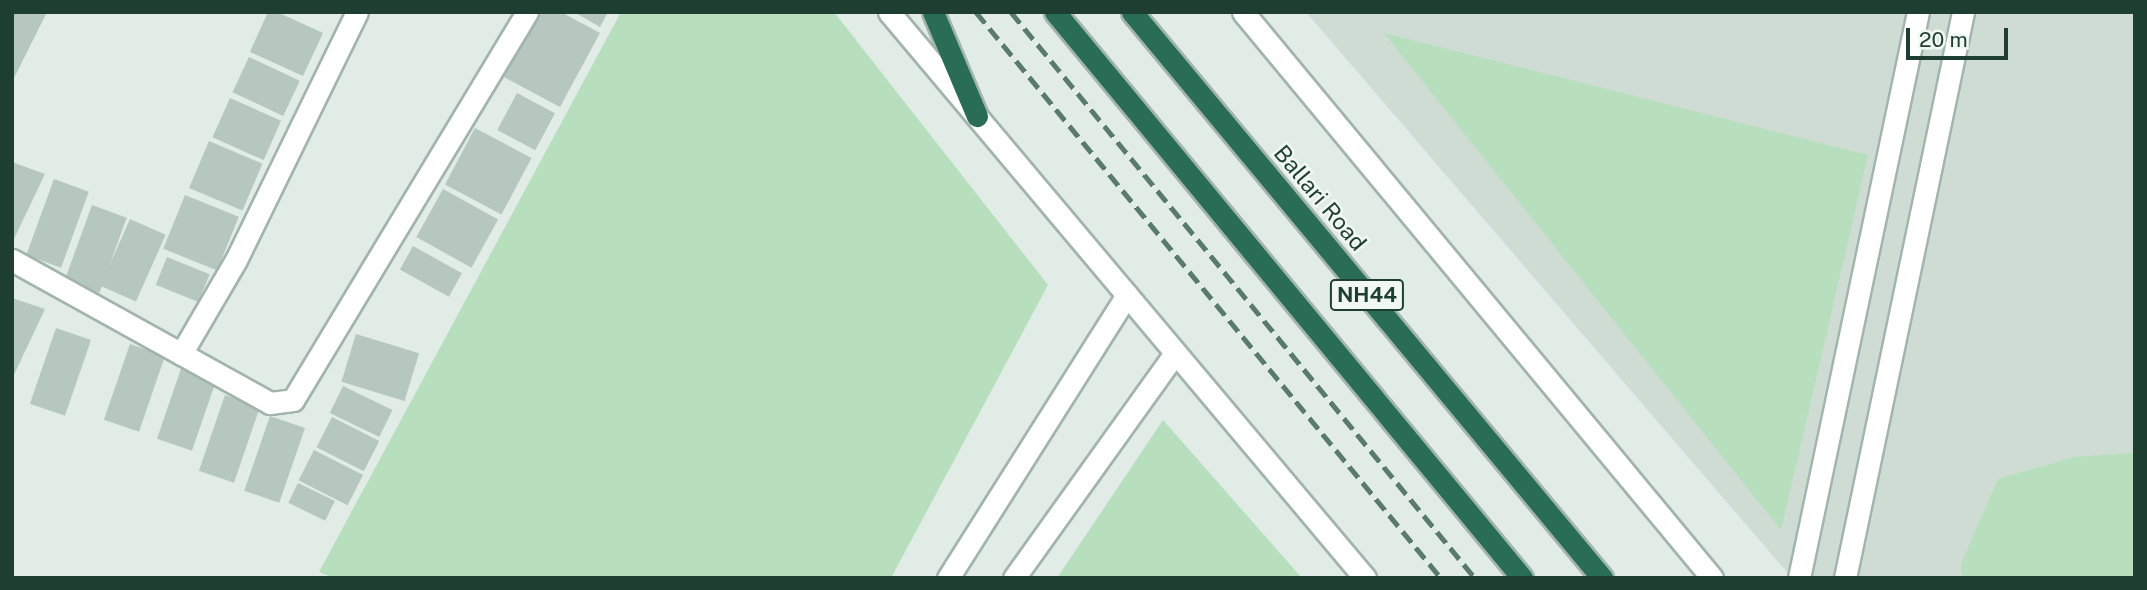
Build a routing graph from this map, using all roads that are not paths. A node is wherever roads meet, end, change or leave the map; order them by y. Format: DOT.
graph roads {
  1 [pos="357,12"];
  2 [pos="527,12"];
  3 [pos="889,12"];
  4 [pos="933,12"];
  5 [pos="1055,12"];
  6 [pos="1132,12"];
  7 [pos="1243,12"];
  8 [pos="1918,12"];
  9 [pos="1963,12"];
  10 [pos="977,116"];
  11 [pos="12,260"];
  12 [pos="1127,295"];
  13 [pos="1175,353"];
  14 [pos="181,354"];
  15 [pos="948,578"];
  16 [pos="1014,578"];
  17 [pos="1365,578"];
  18 [pos="1522,578"];
  19 [pos="1602,578"];
  20 [pos="1712,578"];
  21 [pos="1798,578"];
  22 [pos="1845,578"];
  1 -- 14 [label="street"];
  2 -- 14 [label="street"];
  3 -- 10 [label="street"];
  4 -- 10 [label="highway"];
  5 -- 18 [label="highway, NH44"];
  6 -- 19 [label="highway, Ballari Road / NH44"];
  7 -- 20 [label="street"];
  8 -- 21 [label="street"];
  9 -- 22 [label="street"];
  10 -- 12 [label="street"];
  11 -- 14 [label="street"];
  12 -- 13 [label="street"];
  12 -- 15 [label="street"];
  13 -- 16 [label="street"];
  13 -- 17 [label="street"];
}
